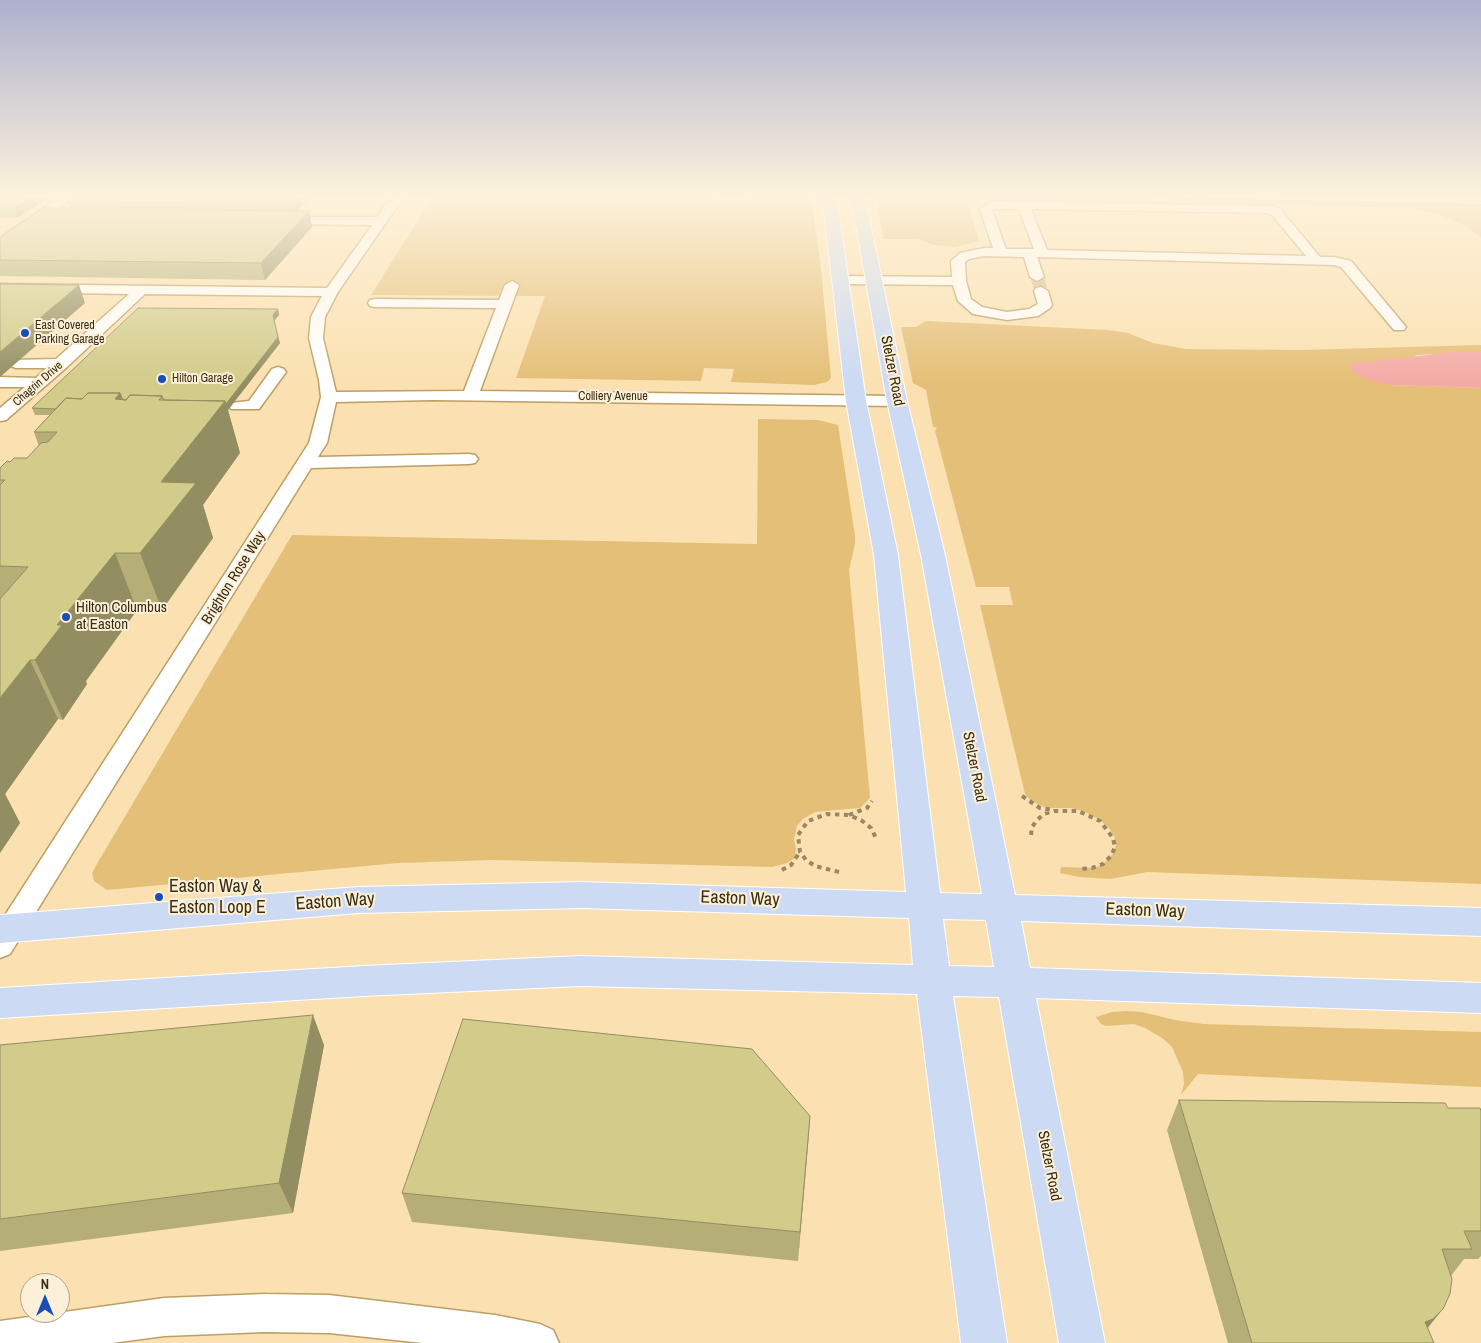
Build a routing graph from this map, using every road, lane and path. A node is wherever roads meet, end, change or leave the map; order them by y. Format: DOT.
graph roads {
  1 [pos="355,258"];
  2 [pos="838,258"];
  3 [pos="870,258"];
  4 [pos="963,258"];
  5 [pos="1036,258"];
  6 [pos="1223,258"];
  7 [pos="1314,258"];
  8 [pos="1316,260"];
  9 [pos="1036,277"];
  10 [pos="841,280"];
  11 [pos="874,280"];
  12 [pos="960,280"];
  13 [pos="512,285"];
  14 [pos="0,288"];
  15 [pos="141,290"];
  16 [pos="1041,291"];
  17 [pos="331,292"];
  18 [pos="376,303"];
  19 [pos="505,304"];
  20 [pos="1399,327"];
  21 [pos="16,363"];
  22 [pos="62,364"];
  23 [pos="278,372"];
  24 [pos="0,382"];
  25 [pos="40,383"];
  26 [pos="470,395"];
  27 [pos="329,397"];
  28 [pos="856,401"];
  29 [pos="897,402"];
  30 [pos="249,405"];
  31 [pos="0,416"];
  32 [pos="469,459"];
  33 [pos="306,463"];
  34 [pos="1022,796"];
  35 [pos="872,801"];
  36 [pos="1054,811"];
  37 [pos="848,815"];
  38 [pos="1031,835"];
  39 [pos="876,838"];
  40 [pos="800,852"];
  41 [pos="1078,869"];
  42 [pos="782,870"];
  43 [pos="839,872"];
  44 [pos="924,905"];
  45 [pos="1001,907"];
  46 [pos="1481,922"];
  47 [pos="4,935"];
  48 [pos="933,980"];
  49 [pos="1015,984"];
  50 [pos="1481,998"];
  51 [pos="0,1003"];
  52 [pos="0,1340"];
  53 [pos="540,1343"];
  54 [pos="984,1343"];
  55 [pos="1082,1343"];
  1 -- 17 [label="street, Brighton Rose Way"];
  2 -- 10 [label="main road"];
  3 -- 11 [label="main road, Stelzer Road"];
  4 -- 12 [label="street"];
  5 -- 9 [label="street"];
  6 -- 8 [label="street"];
  7 -- 8 [label="street"];
  8 -- 20 [label="street"];
  10 -- 11 [label="street"];
  10 -- 28 [label="main road"];
  11 -- 12 [label="street"];
  11 -- 29 [label="main road, Stelzer Road"];
  12 -- 16 [label="street"];
  13 -- 19 [label="street"];
  14 -- 15 [label="street"];
  15 -- 17 [label="street"];
  15 -- 22 [label="street, Chagrin Drive"];
  17 -- 27 [label="street, Brighton Rose Way"];
  18 -- 19 [label="street"];
  19 -- 26 [label="street"];
  21 -- 22 [label="street"];
  22 -- 25 [label="street, Chagrin Drive"];
  23 -- 30 [label="street"];
  24 -- 25 [label="street"];
  25 -- 31 [label="street, Chagrin Drive"];
  26 -- 27 [label="street, Colliery Avenue"];
  26 -- 28 [label="street, Colliery Avenue"];
  27 -- 33 [label="street, Brighton Rose Way"];
  28 -- 29 [label="street, Colliery Avenue"];
  28 -- 44 [label="main road"];
  29 -- 45 [label="main road, Stelzer Road"];
  32 -- 33 [label="street"];
  33 -- 47 [label="street, Brighton Rose Way"];
  34 -- 36 [label="path"];
  35 -- 37 [label="path"];
  36 -- 38 [label="path"];
  36 -- 41 [label="path"];
  37 -- 39 [label="path"];
  37 -- 40 [label="path"];
  40 -- 42 [label="path"];
  40 -- 43 [label="path"];
  44 -- 45 [label="main road, Easton Way"];
  44 -- 47 [label="main road, Easton Way"];
  44 -- 48 [label="main road"];
  45 -- 46 [label="main road, Easton Way"];
  45 -- 49 [label="main road, Stelzer Road"];
  48 -- 49 [label="main road"];
  48 -- 51 [label="main road"];
  48 -- 54 [label="main road"];
  49 -- 50 [label="main road"];
  49 -- 55 [label="main road, Stelzer Road"];
  52 -- 53 [label="street"];
}
